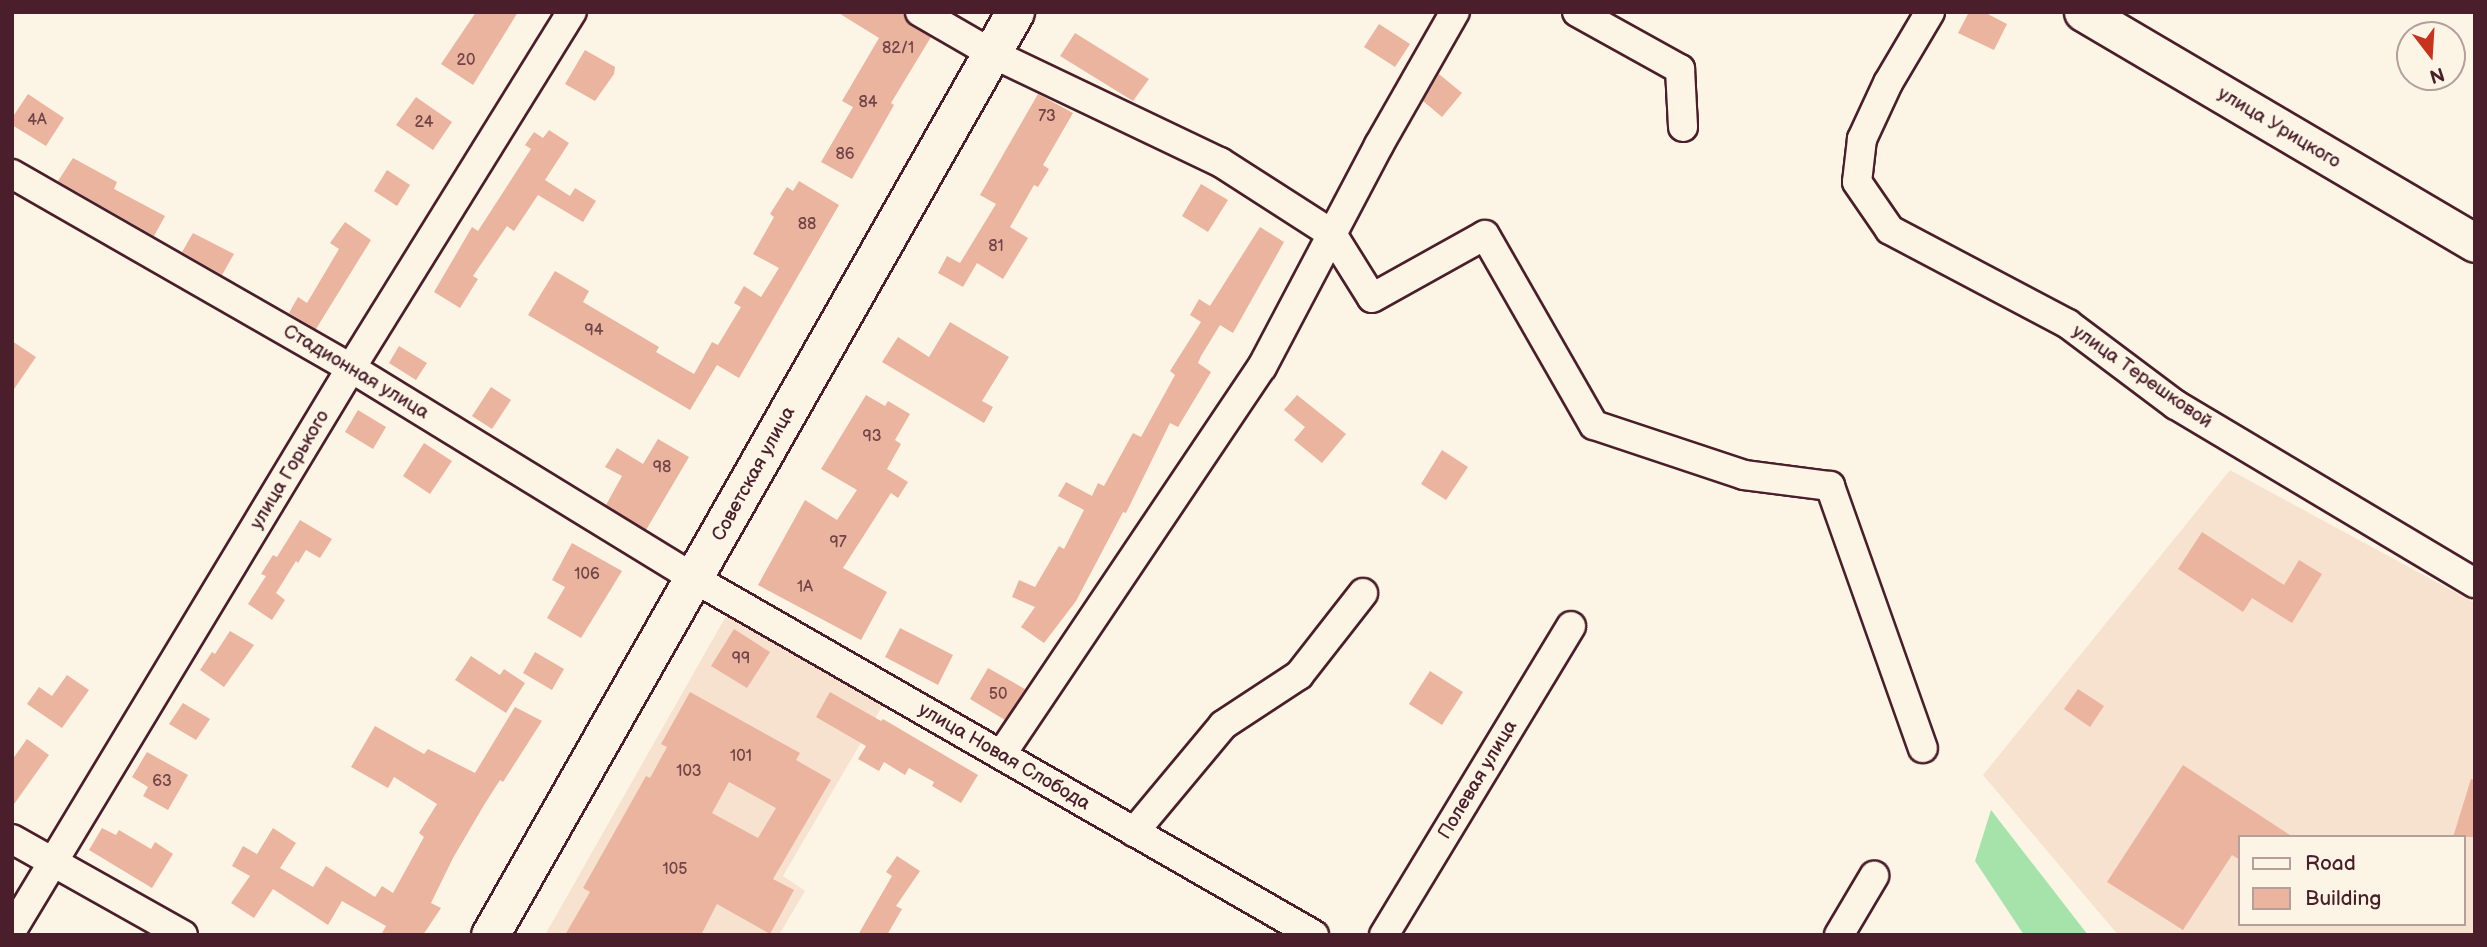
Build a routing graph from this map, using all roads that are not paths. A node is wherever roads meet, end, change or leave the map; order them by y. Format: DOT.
graph roads {
  1 [pos="572,12"];
  2 [pos="920,12"];
  3 [pos="1015,12"];
  4 [pos="1455,12"];
  5 [pos="1577,12"];
  6 [pos="1930,12"];
  7 [pos="2083,12"];
  8 [pos="991,53"];
  9 [pos="1683,127"];
  10 [pos="12,174"];
  11 [pos="1332,234"];
  12 [pos="2475,243"];
  13 [pos="351,368"];
  14 [pos="695,579"];
  15 [pos="2475,583"];
  16 [pos="1363,593"];
  17 [pos="1571,626"];
  18 [pos="1923,748"];
  19 [pos="1001,755"];
  20 [pos="1134,832"];
  21 [pos="12,839"];
  22 [pos="53,863"];
  23 [pos="1874,876"];
  24 [pos="12,930"];
  25 [pos="183,935"];
  26 [pos="490,935"];
  27 [pos="1314,935"];
  28 [pos="1384,935"];
  29 [pos="1839,935"];
  1 -- 13 [label="street, улица Горького"];
  2 -- 8 [label="street"];
  3 -- 8 [label="main road, Советская улица"];
  4 -- 11 [label="street"];
  5 -- 9 [label="street"];
  6 -- 15 [label="street, улица Терешковой"];
  7 -- 12 [label="main road, улица Урицкого"];
  8 -- 11 [label="street"];
  8 -- 14 [label="main road, Советская улица"];
  10 -- 13 [label="street, Стадионная улица"];
  11 -- 18 [label="street"];
  11 -- 19 [label="street"];
  13 -- 14 [label="street, Стадионная улица"];
  13 -- 22 [label="street, улица Горького"];
  14 -- 19 [label="street, улица Новая Слобода"];
  14 -- 26 [label="main road, Советская улица"];
  16 -- 20 [label="street"];
  17 -- 28 [label="street, Полевая улица"];
  19 -- 20 [label="street, улица Новая Слобода"];
  20 -- 27 [label="street, улица Новая Слобода"];
  21 -- 22 [label="street"];
  22 -- 24 [label="street, улица Горького"];
  22 -- 25 [label="street"];
  23 -- 29 [label="street"];
}
